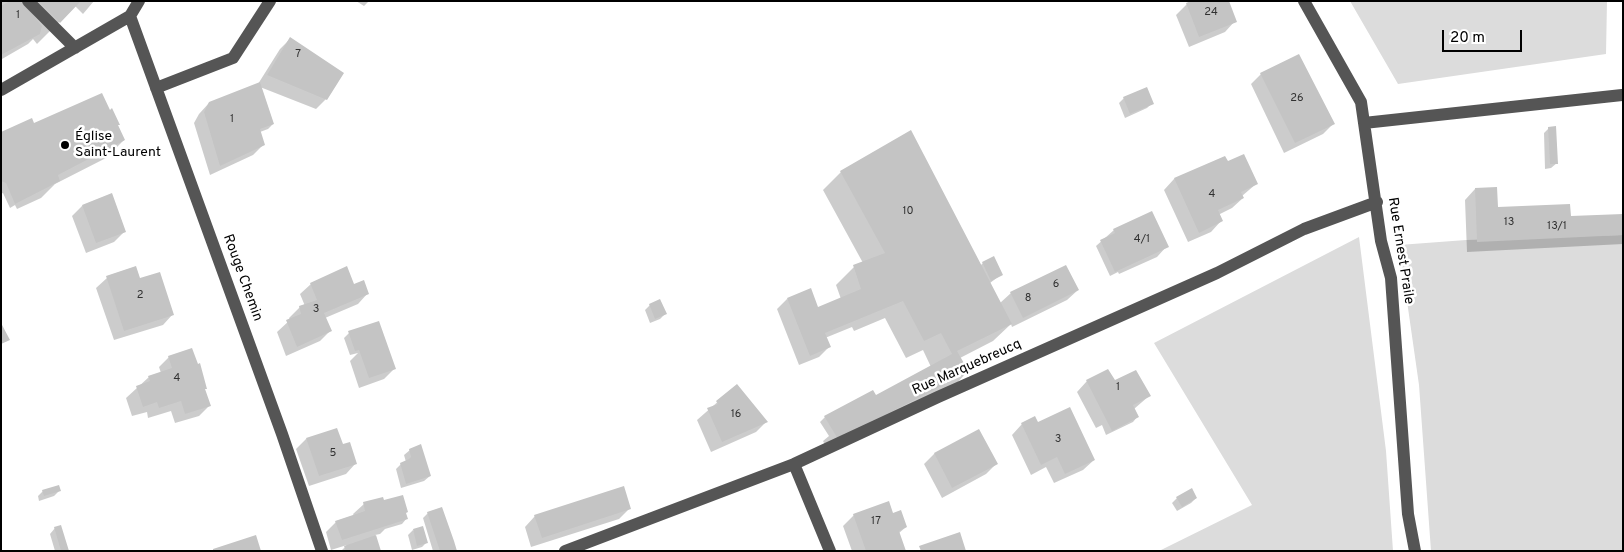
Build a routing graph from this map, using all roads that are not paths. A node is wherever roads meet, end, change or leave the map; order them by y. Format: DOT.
graph roads {
  1 [pos="28,1"];
  2 [pos="139,1"];
  3 [pos="270,1"];
  4 [pos="1304,1"];
  5 [pos="130,16"];
  6 [pos="76,48"];
  7 [pos="156,88"];
  8 [pos="1,90"];
  9 [pos="1622,95"];
  10 [pos="1364,123"];
  11 [pos="1377,202"];
  12 [pos="794,464"];
  13 [pos="322,551"];
  14 [pos="565,551"];
  15 [pos="830,551"];
  16 [pos="1415,551"];
  1 -- 6 [label="street"];
  2 -- 5 [label="street"];
  3 -- 7 [label="street"];
  4 -- 10 [label="street, Rue Ernest Praile"];
  5 -- 6 [label="street"];
  5 -- 7 [label="street, Rouge Chemin"];
  6 -- 8 [label="street"];
  7 -- 13 [label="street, Rouge Chemin"];
  9 -- 10 [label="street"];
  10 -- 11 [label="street, Rue Ernest Praile"];
  11 -- 12 [label="street, Rue Marquebreucq"];
  11 -- 16 [label="street, Rue Ernest Praile"];
  12 -- 14 [label="street, Rue Marquebreucq"];
  12 -- 15 [label="street"];
}
